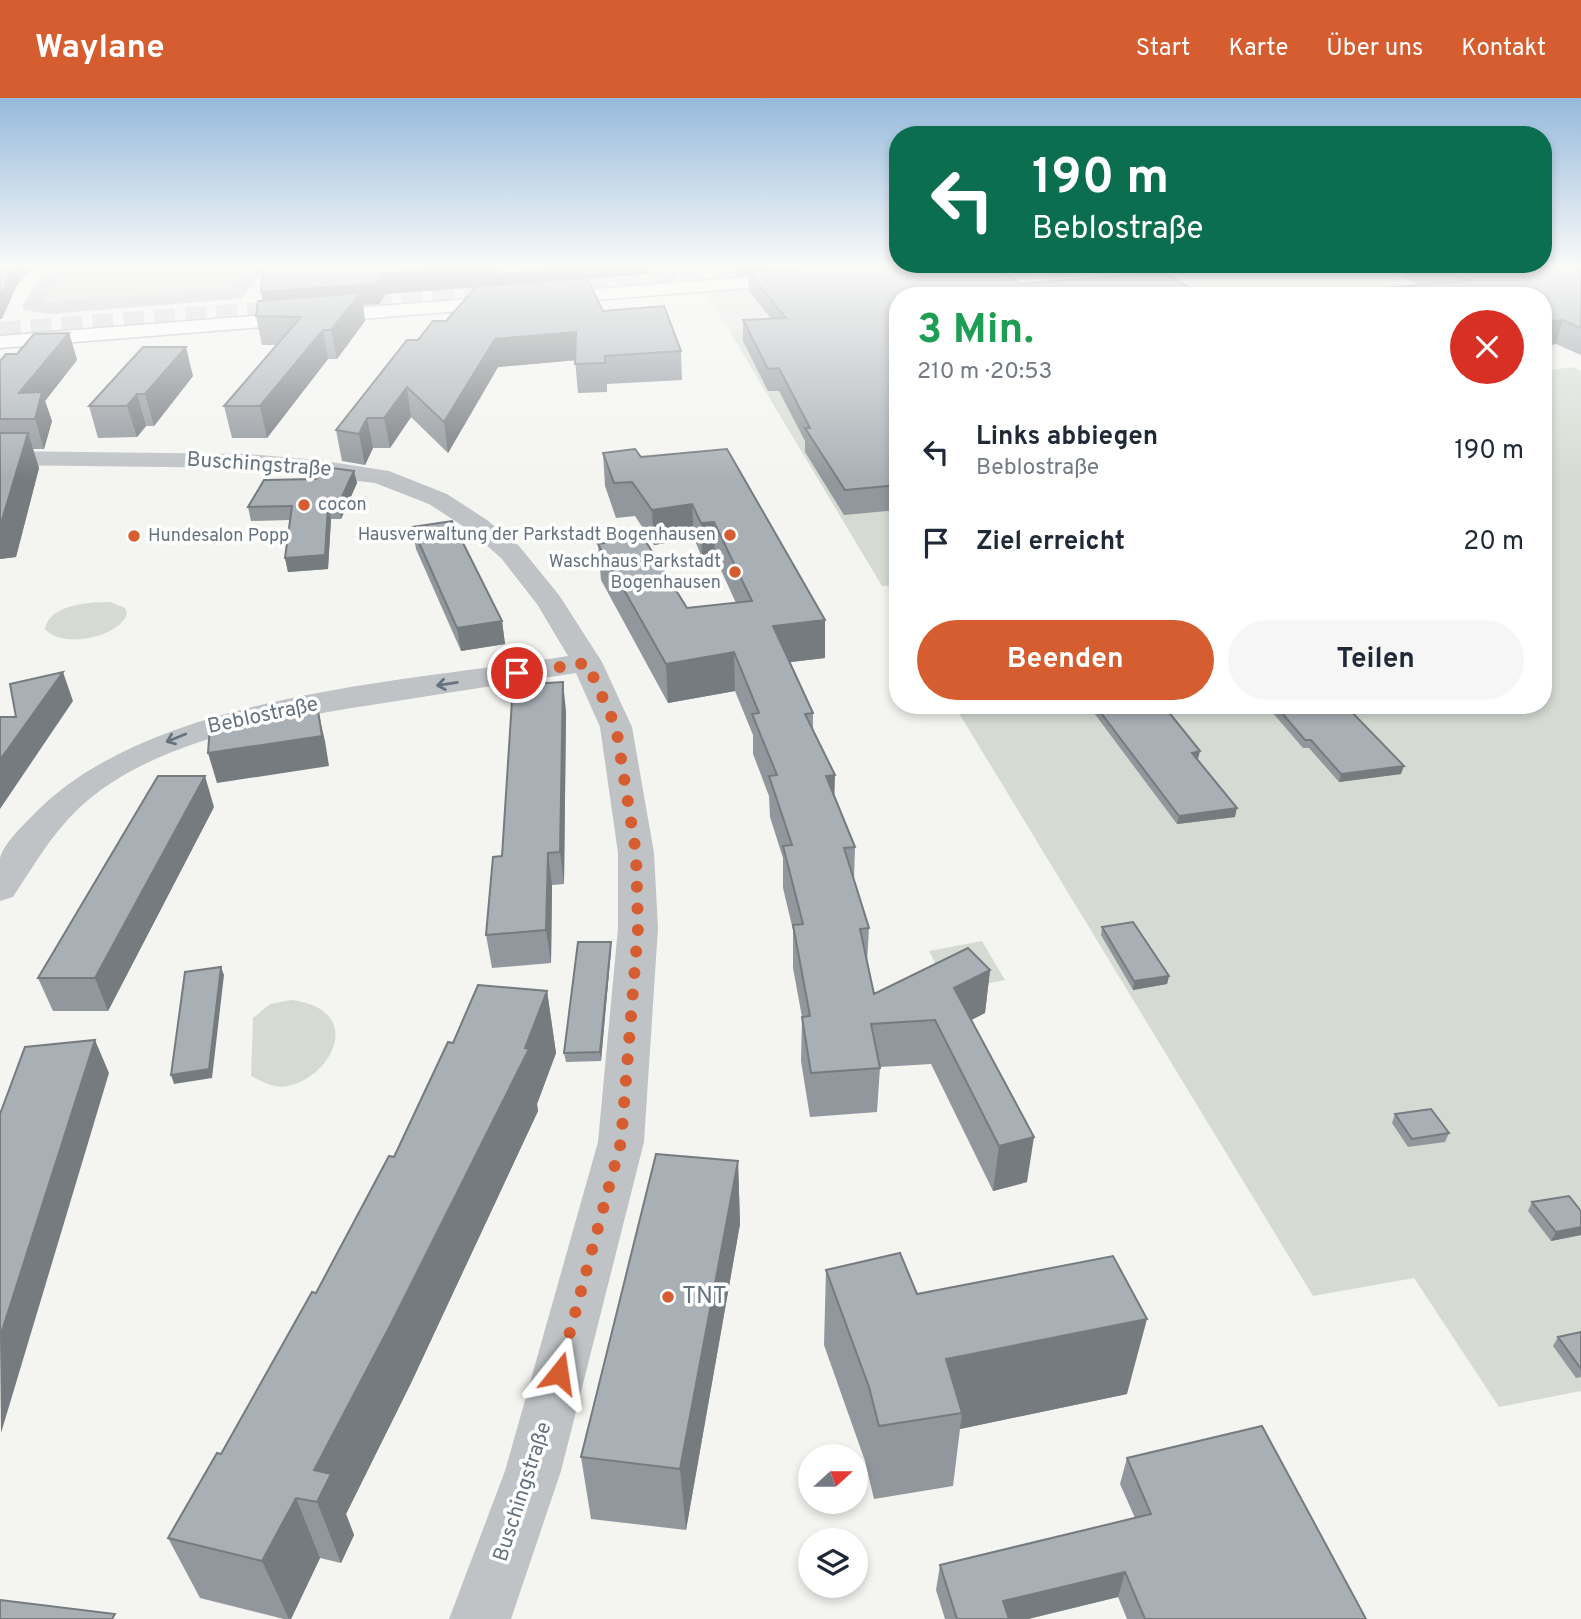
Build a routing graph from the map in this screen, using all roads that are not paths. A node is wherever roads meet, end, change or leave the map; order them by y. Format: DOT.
graph roads {
  1 [pos="51,338"];
  2 [pos="0,342"];
  3 [pos="0,458"];
  4 [pos="587,663"];
  5 [pos="0,889"];
  6 [pos="480,1619"];
  1 -- 2 [label="main road"];
  3 -- 4 [label="street, Buschingstraße"];
  4 -- 5 [label="street, Beblostraße, one-way"];
  4 -- 6 [label="street, Buschingstraße"];
}
